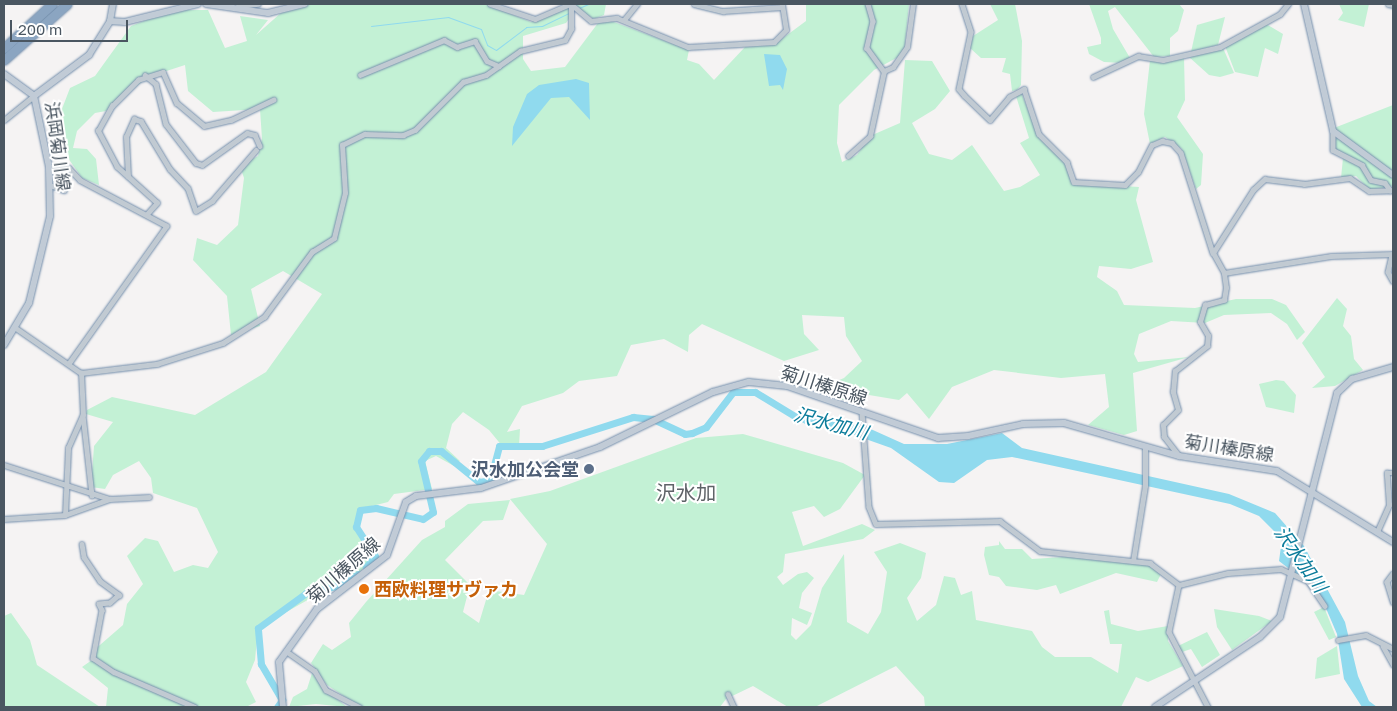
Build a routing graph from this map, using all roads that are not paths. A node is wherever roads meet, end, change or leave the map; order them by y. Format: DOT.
graph roads {
  1 [pos="52,4"];
  2 [pos="67,4"];
  3 [pos="113,4"];
  4 [pos="198,4"];
  5 [pos="206,4"];
  6 [pos="258,4"];
  7 [pos="305,4"];
  8 [pos="490,4"];
  9 [pos="571,4"];
  10 [pos="637,4"];
  11 [pos="694,4"];
  12 [pos="868,4"];
  13 [pos="912,4"];
  14 [pos="962,4"];
  15 [pos="1288,4"];
  16 [pos="1304,4"];
  17 [pos="1388,4"];
  18 [pos="782,5"];
  19 [pos="1393,5"];
  20 [pos="232,9"];
  21 [pos="624,20"];
  22 [pos="110,21"];
  23 [pos="4,48"];
  24 [pos="4,60"];
  25 [pos="498,66"];
  26 [pos="884,71"];
  27 [pos="4,74"];
  28 [pos="145,75"];
  29 [pos="360,75"];
  30 [pos="1093,77"];
  31 [pos="34,96"];
  32 [pos="273,100"];
  33 [pos="4,120"];
  34 [pos="1333,131"];
  35 [pos="848,156"];
  36 [pos="49,167"];
  37 [pos="1393,175"];
  38 [pos="128,177"];
  39 [pos="50,185"];
  40 [pos="64,190"];
  41 [pos="1391,190"];
  42 [pos="147,214"];
  43 [pos="1213,253"];
  44 [pos="1392,254"];
  45 [pos="1224,273"];
  46 [pos="1393,280"];
  47 [pos="16,328"];
  48 [pos="4,345"];
  49 [pos="69,364"];
  50 [pos="1393,367"];
  51 [pos="81,373"];
  52 [pos="862,413"];
  53 [pos="83,415"];
  54 [pos="1145,446"];
  55 [pos="1179,456"];
  56 [pos="4,465"];
  57 [pos="1393,473"];
  58 [pos="63,484"];
  59 [pos="1309,488"];
  60 [pos="92,495"];
  61 [pos="148,497"];
  62 [pos="110,499"];
  63 [pos="65,515"];
  64 [pos="4,519"];
  65 [pos="1377,532"];
  66 [pos="1393,542"];
  67 [pos="82,544"];
  68 [pos="1133,560"];
  69 [pos="1291,573"];
  70 [pos="1393,574"];
  71 [pos="1179,585"];
  72 [pos="1393,602"];
  73 [pos="1325,606"];
  74 [pos="1339,640"];
  75 [pos="1383,646"];
  76 [pos="1393,649"];
  77 [pos="286,651"];
  78 [pos="1393,664"];
  79 [pos="1194,681"];
  80 [pos="728,694"];
  81 [pos="195,707"];
  82 [pos="283,707"];
  83 [pos="360,707"];
  84 [pos="734,707"];
  85 [pos="1155,707"];
  86 [pos="1208,707"];
  1 -- 23 [label="highway"];
  2 -- 24 [label="highway"];
  3 -- 22 [label="main road, 浜岡菊川線"];
  4 -- 22 [label="main road"];
  5 -- 20 [label="main road"];
  6 -- 20 [label="street"];
  7 -- 20 [label="main road"];
  8 -- 9 [label="street"];
  9 -- 21 [label="street"];
  9 -- 25 [label="street"];
  10 -- 21 [label="street"];
  11 -- 18 [label="street"];
  12 -- 26 [label="street"];
  13 -- 26 [label="street"];
  14 -- 43 [label="street"];
  15 -- 30 [label="street"];
  16 -- 34 [label="main road"];
  17 -- 19 [label="street"];
  18 -- 21 [label="street"];
  22 -- 31 [label="main road, 浜岡菊川線"];
  25 -- 29 [label="street"];
  25 -- 51 [label="street"];
  26 -- 35 [label="street"];
  27 -- 31 [label="main road"];
  28 -- 32 [label="street"];
  28 -- 38 [label="street"];
  28 -- 38 [label="street"];
  31 -- 33 [label="street"];
  31 -- 36 [label="main road, 浜岡菊川線"];
  34 -- 37 [label="main road"];
  34 -- 41 [label="street"];
  36 -- 39 [label="main road, 浜岡菊川線"];
  36 -- 42 [label="street"];
  38 -- 42 [label="street"];
  39 -- 40 [label="street"];
  39 -- 47 [label="main road, 浜岡菊川線"];
  41 -- 43 [label="street"];
  42 -- 49 [label="street"];
  43 -- 45 [label="street"];
  44 -- 45 [label="street"];
  44 -- 46 [label="street"];
  45 -- 55 [label="street"];
  47 -- 48 [label="main road, 浜岡菊川線"];
  47 -- 49 [label="street"];
  49 -- 51 [label="street"];
  50 -- 59 [label="main road"];
  51 -- 53 [label="street"];
  52 -- 54 [label="main road, 菊川榛原線"];
  52 -- 68 [label="street"];
  52 -- 77 [label="main road, 菊川榛原線"];
  53 -- 58 [label="street"];
  53 -- 60 [label="street"];
  54 -- 55 [label="main road, 菊川榛原線"];
  54 -- 68 [label="street"];
  55 -- 59 [label="main road, 菊川榛原線"];
  56 -- 58 [label="street"];
  57 -- 65 [label="street"];
  58 -- 60 [label="street"];
  58 -- 63 [label="street"];
  59 -- 65 [label="main road, 菊川榛原線"];
  59 -- 69 [label="main road"];
  60 -- 62 [label="street"];
  61 -- 62 [label="street"];
  62 -- 63 [label="street"];
  63 -- 64 [label="street"];
  65 -- 66 [label="main road, 菊川榛原線"];
  67 -- 81 [label="street"];
  68 -- 71 [label="street"];
  69 -- 71 [label="street"];
  69 -- 73 [label="street"];
  69 -- 79 [label="main road"];
  70 -- 72 [label="street"];
  71 -- 79 [label="street"];
  74 -- 75 [label="street"];
  75 -- 76 [label="street"];
  75 -- 78 [label="street"];
  77 -- 82 [label="main road, 菊川榛原線"];
  77 -- 83 [label="street"];
  79 -- 85 [label="main road"];
  79 -- 86 [label="street"];
  80 -- 84 [label="street"];
}
